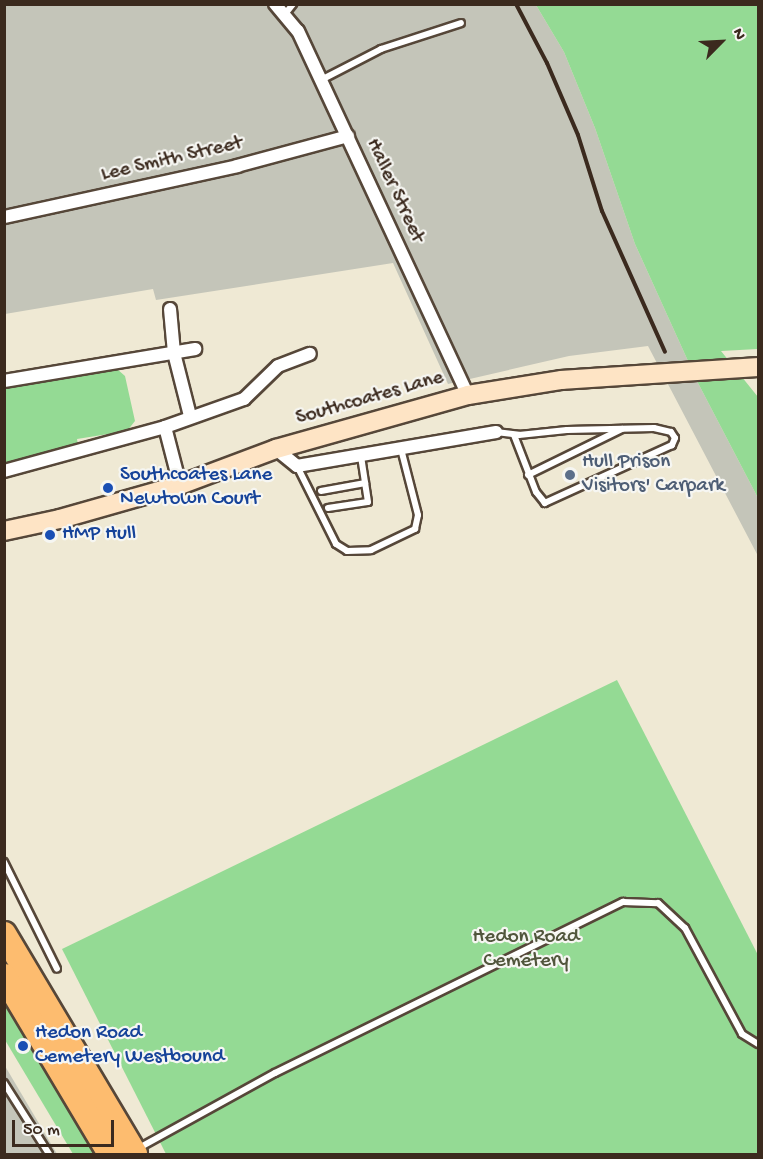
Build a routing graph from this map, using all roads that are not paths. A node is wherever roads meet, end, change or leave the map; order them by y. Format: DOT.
graph roads {
  1 [pos="293,4"];
  2 [pos="280,9"];
  3 [pos="461,23"];
  4 [pos="321,80"];
  5 [pos="348,136"];
  6 [pos="4,217"];
  7 [pos="170,309"];
  8 [pos="195,349"];
  9 [pos="174,353"];
  10 [pos="310,354"];
  11 [pos="752,367"];
  12 [pos="4,381"];
  13 [pos="468,395"];
  14 [pos="190,416"];
  15 [pos="165,427"];
  16 [pos="622,429"];
  17 [pos="496,432"];
  18 [pos="514,435"];
  19 [pos="276,449"];
  20 [pos="401,449"];
  21 [pos="361,456"];
  22 [pos="297,466"];
  23 [pos="4,471"];
  24 [pos="528,475"];
  25 [pos="365,483"];
  26 [pos="180,485"];
  27 [pos="321,490"];
  28 [pos="328,508"];
  29 [pos="4,531"];
  30 [pos="4,862"];
  31 [pos="4,934"];
  32 [pos="57,969"];
  33 [pos="4,976"];
  34 [pos="759,1044"];
  35 [pos="4,1083"];
  36 [pos="126,1153"];
  37 [pos="49,1155"];
  1 -- 2 [label="lane"];
  2 -- 4 [label="street, Haller Street"];
  3 -- 4 [label="lane"];
  4 -- 5 [label="street, Haller Street"];
  5 -- 6 [label="street, Lee Smith Street"];
  5 -- 13 [label="street, Haller Street"];
  7 -- 9 [label="street"];
  8 -- 9 [label="street"];
  9 -- 12 [label="street"];
  9 -- 14 [label="street"];
  10 -- 14 [label="street"];
  11 -- 13 [label="street, Southcoates Lane"];
  13 -- 19 [label="street, Southcoates Lane"];
  14 -- 15 [label="street"];
  15 -- 23 [label="street"];
  15 -- 26 [label="street"];
  16 -- 18 [label="lane"];
  16 -- 24 [label="lane"];
  16 -- 24 [label="lane"];
  17 -- 18 [label="lane"];
  17 -- 20 [label="street"];
  18 -- 24 [label="lane"];
  19 -- 22 [label="street"];
  19 -- 26 [label="street, Southcoates Lane"];
  20 -- 21 [label="street"];
  20 -- 22 [label="lane"];
  21 -- 22 [label="street"];
  21 -- 25 [label="lane"];
  25 -- 27 [label="lane"];
  25 -- 28 [label="lane"];
  26 -- 29 [label="street, Southcoates Lane"];
  30 -- 32 [label="lane"];
  31 -- 36 [label="highway"];
  33 -- 36 [label="highway"];
  34 -- 36 [label="lane"];
  35 -- 37 [label="lane"];
}
